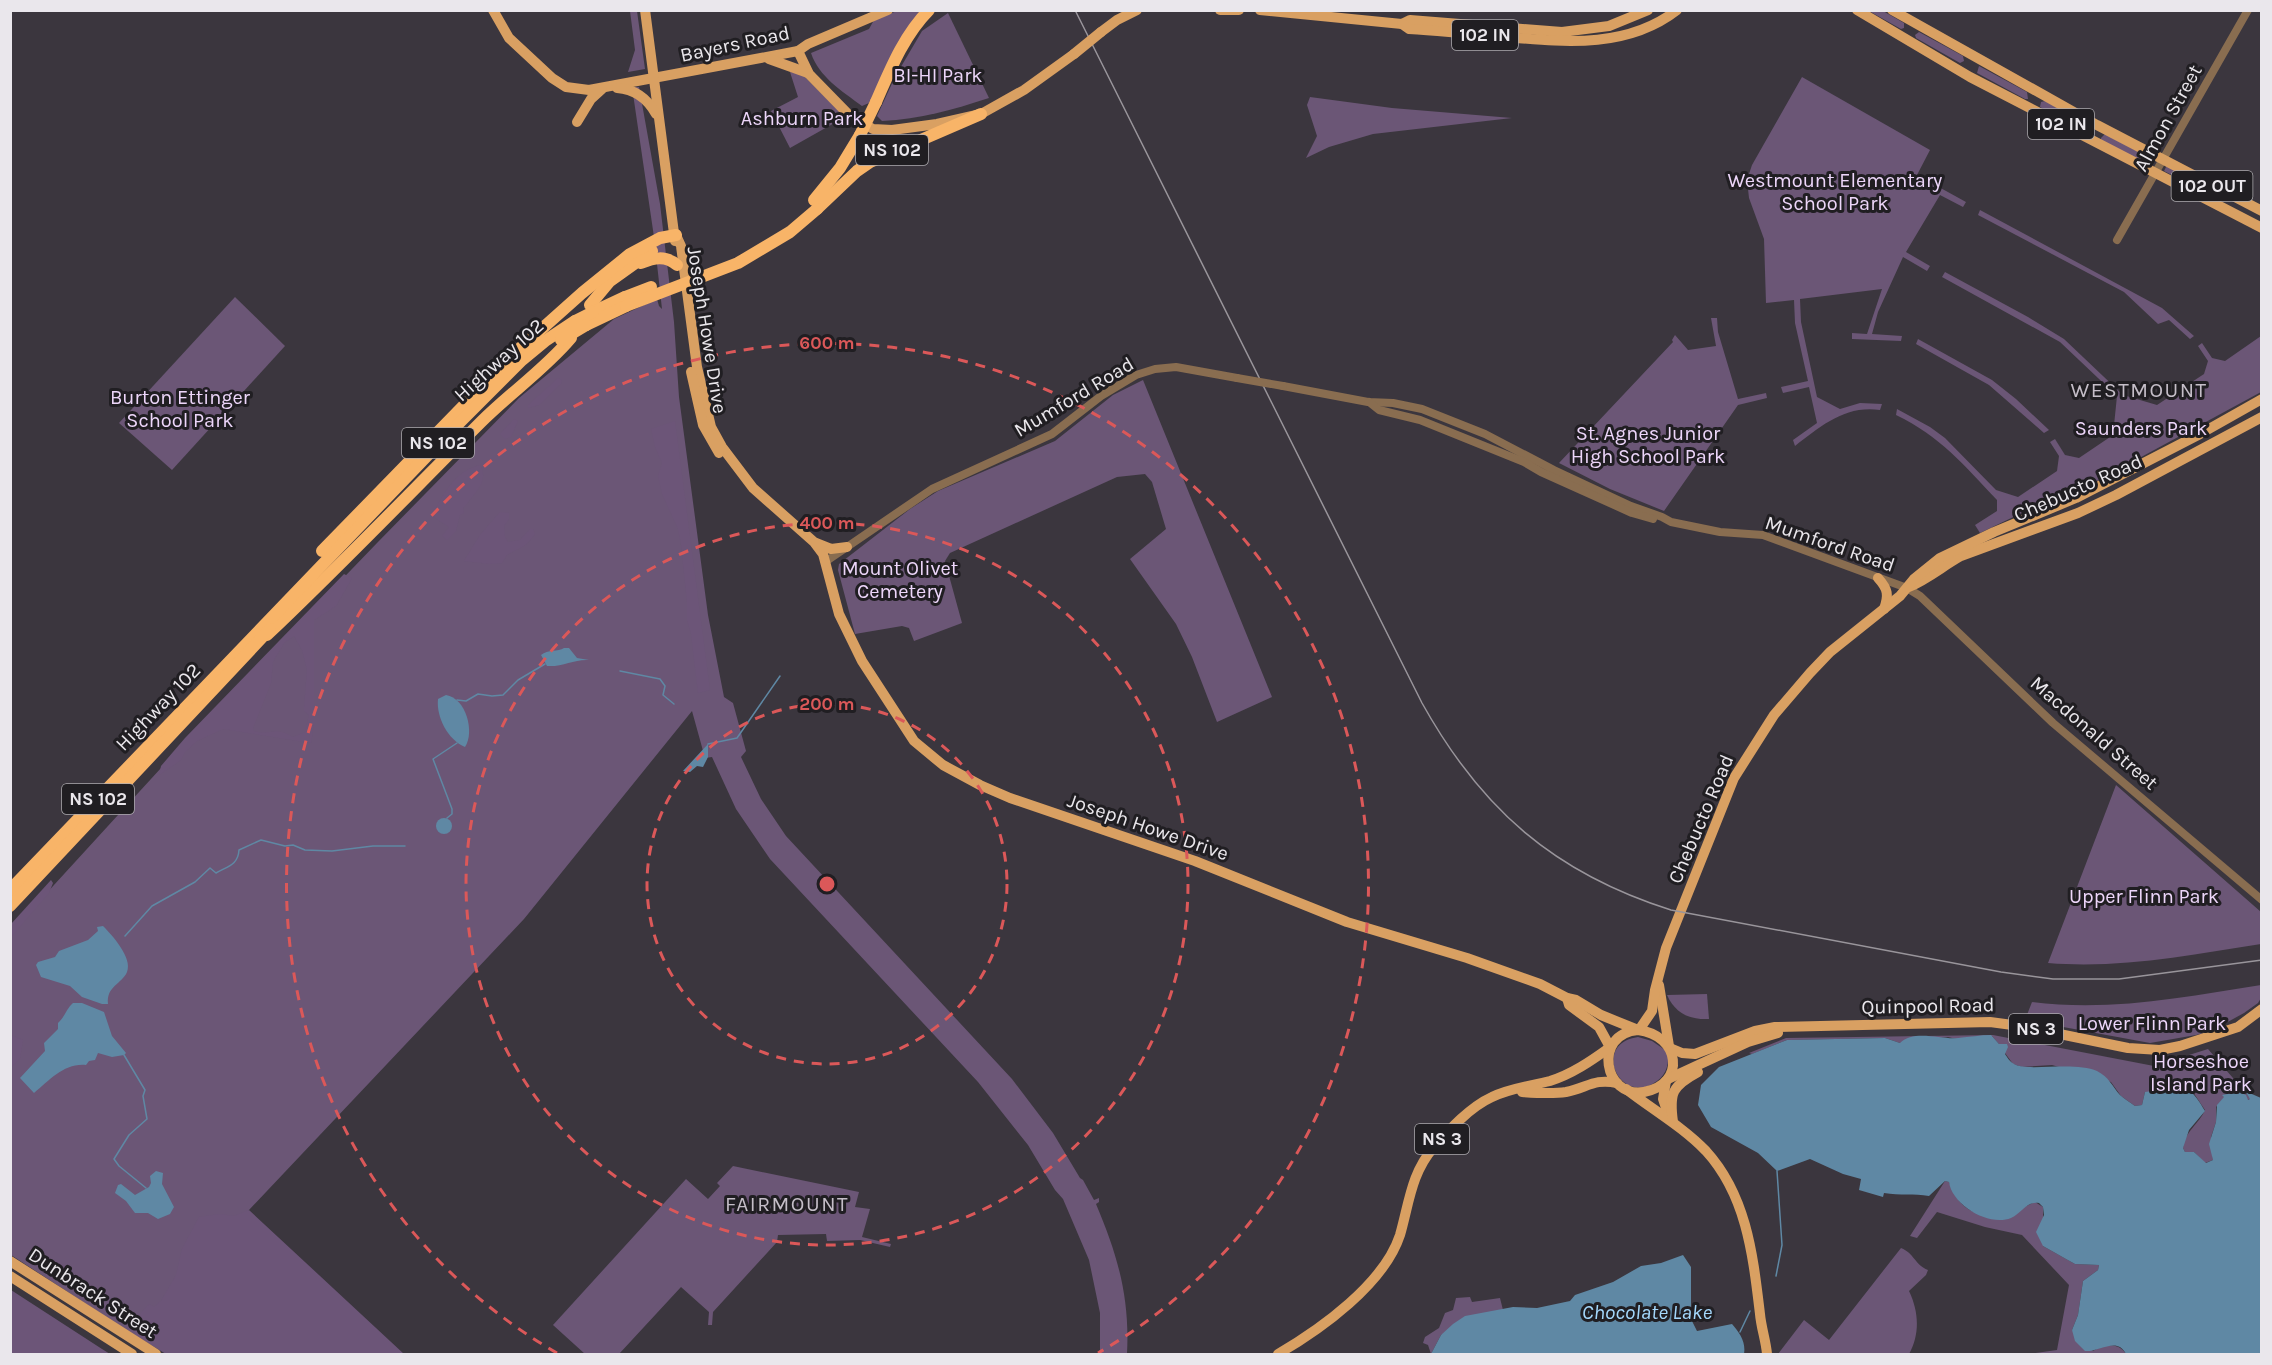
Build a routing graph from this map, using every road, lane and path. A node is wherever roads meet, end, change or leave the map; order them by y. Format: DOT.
graph roads {
  1 [pos="493,10"];
  2 [pos="645,10"];
  3 [pos="888,10"];
  4 [pos="929,10"];
  5 [pos="935,10"];
  6 [pos="1137,10"];
  7 [pos="1220,10"];
  8 [pos="1239,10"];
  9 [pos="1260,10"];
  10 [pos="1648,10"];
  11 [pos="1659,10"];
  12 [pos="1677,10"];
  13 [pos="1857,10"];
  14 [pos="1892,10"];
  15 [pos="2248,10"];
  16 [pos="1658,23"];
  17 [pos="1402,24"];
  18 [pos="1609,26"];
  19 [pos="1635,33"];
  20 [pos="909,37"];
  21 [pos="798,51"];
  22 [pos="766,58"];
  23 [pos="809,74"];
  24 [pos="653,79"];
  25 [pos="607,88"];
  26 [pos="981,114"];
  27 [pos="658,118"];
  28 [pos="577,122"];
  29 [pos="2164,158"];
  30 [pos="2155,173"];
  31 [pos="816,204"];
  32 [pos="2262,211"];
  33 [pos="2262,228"];
  34 [pos="676,235"];
  35 [pos="2116,240"];
  36 [pos="677,265"];
  37 [pos="623,270"];
  38 [pos="625,302"];
  39 [pos="591,308"];
  40 [pos="581,323"];
  41 [pos="2262,399"];
  42 [pos="2262,417"];
  43 [pos="814,542"];
  44 [pos="847,547"];
  45 [pos="825,562"];
  46 [pos="1878,578"];
  47 [pos="1907,588"];
  48 [pos="1884,610"];
  49 [pos="184,707"];
  50 [pos="10,890"];
  51 [pos="2262,900"];
  52 [pos="10,906"];
  53 [pos="1658,980"];
  54 [pos="1567,998"];
  55 [pos="2262,1009"];
  56 [pos="1799,1027"];
  57 [pos="1638,1030"];
  58 [pos="1756,1040"];
  59 [pos="1670,1047"];
  60 [pos="1610,1048"];
  61 [pos="1667,1080"];
  62 [pos="1617,1083"];
  63 [pos="1626,1089"];
  64 [pos="1507,1091"];
  65 [pos="1673,1122"];
  66 [pos="10,1261"];
  67 [pos="10,1276"];
  68 [pos="132,1354"];
  69 [pos="156,1354"];
  70 [pos="1278,1354"];
  71 [pos="1766,1354"];
  1 -- 25 [label="main road"];
  2 -- 24 [label="main road, Joseph Howe Drive"];
  3 -- 21 [label="main road, Bayers Road"];
  4 -- 20 [label="highway, Highway 102 / NS 102"];
  5 -- 20 [label="highway, NS 102"];
  6 -- 26 [label="main road, bridge"];
  7 -- 8 [label="main road"];
  9 -- 17 [label="main road"];
  10 -- 18 [label="main road"];
  11 -- 16 [label="main road"];
  12 -- 16 [label="main road, 102 IN"];
  13 -- 30 [label="main road, 102 IN"];
  14 -- 29 [label="main road, 102 OUT"];
  15 -- 29 [label="street, Almon Street"];
  16 -- 19 [label="main road, 102 IN"];
  17 -- 18 [label="main road"];
  17 -- 19 [label="main road, 102 IN"];
  18 -- 19 [label="main road"];
  20 -- 31 [label="highway, Highway 102 / NS 102, bridge"];
  21 -- 22 [label="main road, Bayers Road"];
  21 -- 23 [label="main road"];
  22 -- 23 [label="main road"];
  22 -- 24 [label="main road, Bayers Road"];
  23 -- 26 [label="main road"];
  24 -- 25 [label="main road, Bayers Road"];
  24 -- 27 [label="main road, Joseph Howe Drive"];
  25 -- 27 [label="main road"];
  25 -- 28 [label="main road"];
  26 -- 31 [label="highway, Highway 102 / NS 102"];
  27 -- 34 [label="main road, Joseph Howe Drive"];
  29 -- 30 [label="street, Almon Street"];
  29 -- 32 [label="main road, 102 OUT"];
  30 -- 33 [label="main road, 102 IN"];
  30 -- 35 [label="street, Almon Street"];
  31 -- 38 [label="highway, Highway 102 / NS 102, bridge"];
  34 -- 36 [label="main road, Joseph Howe Drive"];
  34 -- 37 [label="highway"];
  34 -- 43 [label="main road, Joseph Howe Drive"];
  34 -- 49 [label="highway"];
  36 -- 37 [label="highway"];
  36 -- 45 [label="main road, Joseph Howe Drive"];
  37 -- 39 [label="highway"];
  38 -- 39 [label="highway, Highway 102 / NS 102"];
  38 -- 40 [label="highway, Highway 102 / NS 102"];
  39 -- 40 [label="highway, Highway 102 / NS 102, bridge"];
  40 -- 49 [label="highway, Highway 102 / NS 102"];
  40 -- 52 [label="highway, Highway 102 / NS 102, bridge"];
  41 -- 47 [label="main road, Chebucto Road"];
  42 -- 47 [label="main road, Chebucto Road"];
  43 -- 44 [label="main road"];
  43 -- 45 [label="main road, Joseph Howe Drive"];
  44 -- 45 [label="street, Mumford Road"];
  44 -- 46 [label="street, Mumford Road, bridge"];
  45 -- 54 [label="main road, Joseph Howe Drive"];
  46 -- 47 [label="street, Mumford Road"];
  46 -- 48 [label="main road"];
  47 -- 48 [label="main road, Chebucto Road"];
  47 -- 51 [label="street, Macdonald Street"];
  48 -- 53 [label="main road, Chebucto Road"];
  49 -- 50 [label="highway, Highway 102 / NS 102"];
  53 -- 57 [label="main road, Chebucto Road"];
  53 -- 59 [label="main road, Chebucto Road"];
  54 -- 57 [label="main road, Joseph Howe Drive"];
  54 -- 60 [label="main road, Joseph Howe Drive"];
  55 -- 56 [label="main road, Quinpool Road / NS 3"];
  56 -- 58 [label="main road, Quinpool Road / NS 3"];
  56 -- 59 [label="main road, Quinpool Road / NS 3"];
  57 -- 59 [label="main road"];
  57 -- 60 [label="main road"];
  58 -- 61 [label="main road, Quinpool Road / NS 3"];
  58 -- 65 [label="main road"];
  59 -- 61 [label="main road"];
  60 -- 62 [label="main road"];
  60 -- 64 [label="main road, NS 3"];
  61 -- 63 [label="main road"];
  61 -- 65 [label="main road"];
  62 -- 63 [label="main road"];
  62 -- 64 [label="main road, NS 3"];
  63 -- 65 [label="main road"];
  64 -- 70 [label="main road, NS 3"];
  65 -- 71 [label="main road"];
  66 -- 69 [label="main road, Dunbrack Street"];
  67 -- 68 [label="main road, Dunbrack Street"];
}
